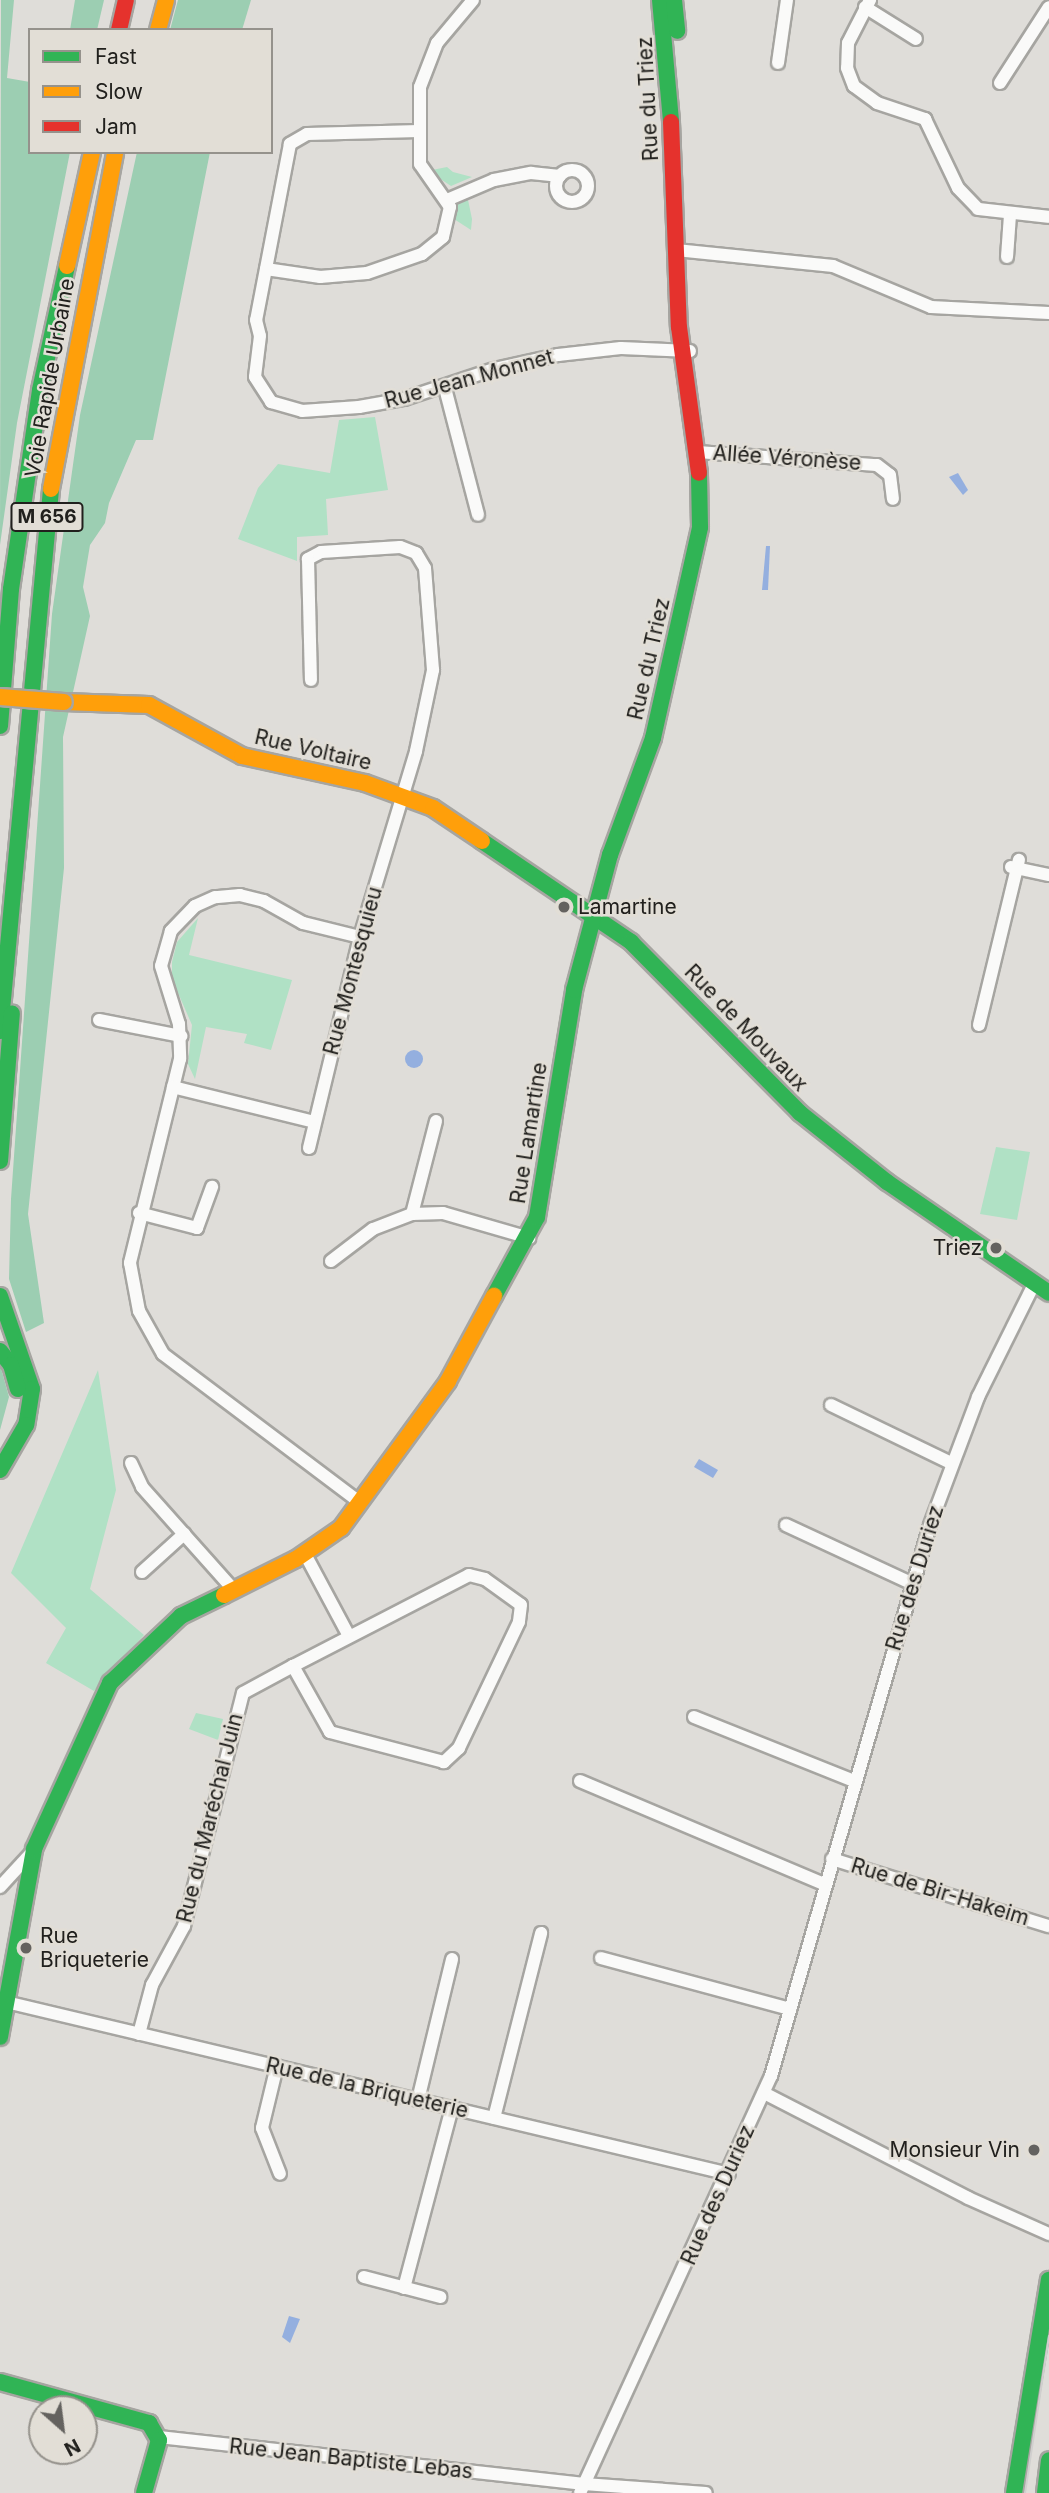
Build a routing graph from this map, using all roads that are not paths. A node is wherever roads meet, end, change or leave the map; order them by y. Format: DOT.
graph roads {
  1 [pos="126,0"];
  2 [pos="149,0"];
  3 [pos="166,0"];
  4 [pos="473,0"];
  5 [pos="660,0"];
  6 [pos="674,0"];
  7 [pos="787,0"];
  8 [pos="867,4"];
  9 [pos="1049,7"];
  10 [pos="119,28"];
  11 [pos="142,28"];
  12 [pos="159,28"];
  13 [pos="916,39"];
  14 [pos="778,63"];
  15 [pos="1000,83"];
  16 [pos="419,131"];
  17 [pos="92,154"];
  18 [pos="116,154"];
  19 [pos="125,154"];
  20 [pos="560,176"];
  21 [pos="447,200"];
  22 [pos="1010,215"];
  23 [pos="103,216"];
  24 [pos="1049,216"];
  25 [pos="681,250"];
  26 [pos="1007,257"];
  27 [pos="266,269"];
  28 [pos="1049,313"];
  29 [pos="686,351"];
  30 [pos="445,388"];
  31 [pos="698,452"];
  32 [pos="893,499"];
  33 [pos="478,515"];
  34 [pos="310,680"];
  35 [pos="0,697"];
  36 [pos="0,726"];
  37 [pos="404,794"];
  38 [pos="18,821"];
  39 [pos="1049,875"];
  40 [pos="594,915"];
  41 [pos="360,937"];
  42 [pos="99,1020"];
  43 [pos="979,1025"];
  44 [pos="0,1031"];
  45 [pos="181,1036"];
  46 [pos="173,1087"];
  47 [pos="436,1121"];
  48 [pos="314,1122"];
  49 [pos="309,1148"];
  50 [pos="0,1161"];
  51 [pos="212,1186"];
  52 [pos="139,1213"];
  53 [pos="412,1214"];
  54 [pos="529,1238"];
  55 [pos="331,1261"];
  56 [pos="1035,1282"];
  57 [pos="1049,1293"];
  58 [pos="0,1296"];
  59 [pos="0,1351"];
  60 [pos="831,1405"];
  61 [pos="0,1446"];
  62 [pos="131,1463"];
  63 [pos="951,1463"];
  64 [pos="0,1470"];
  65 [pos="361,1503"];
  66 [pos="786,1525"];
  67 [pos="184,1534"];
  68 [pos="305,1554"];
  69 [pos="142,1572"];
  70 [pos="912,1584"];
  71 [pos="233,1589"];
  72 [pos="349,1636"];
  73 [pos="293,1666"];
  74 [pos="694,1717"];
  75 [pos="580,1780"];
  76 [pos="854,1781"];
  77 [pos="34,1849"];
  78 [pos="832,1859"];
  79 [pos="824,1884"];
  80 [pos="0,1887"];
  81 [pos="1049,1926"];
  82 [pos="541,1933"];
  83 [pos="601,1958"];
  84 [pos="452,1959"];
  85 [pos="6,2002"];
  86 [pos="790,2010"];
  87 [pos="139,2034"];
  88 [pos="0,2037"];
  89 [pos="277,2066"];
  90 [pos="764,2093"];
  91 [pos="418,2100"];
  92 [pos="452,2108"];
  93 [pos="494,2118"];
  94 [pos="280,2174"];
  95 [pos="729,2174"];
  96 [pos="1049,2234"];
  97 [pos="364,2277"];
  98 [pos="1049,2280"];
  99 [pos="404,2288"];
  100 [pos="440,2297"];
  101 [pos="0,2382"];
  102 [pos="159,2437"];
  103 [pos="1049,2460"];
  104 [pos="582,2489"];
  105 [pos="144,2493"];
  106 [pos="706,2493"];
  107 [pos="1014,2493"];
  108 [pos="1045,2493"];
  1 -- 10 [label="main road"];
  2 -- 11 [label="main road"];
  3 -- 12 [label="main road"];
  4 -- 16 [label="street"];
  5 -- 25 [label="main road, Rue du Triez"];
  6 -- 25 [label="main road, Rue du Triez"];
  7 -- 14 [label="street"];
  8 -- 13 [label="street"];
  8 -- 22 [label="street"];
  9 -- 15 [label="street"];
  16 -- 21 [label="street"];
  16 -- 27 [label="street, Rue Jean Monnet"];
  17 -- 36 [label="main road, Voie Rapide Urbaine / M 656"];
  18 -- 23 [label="main road, Voie Rapide Urbaine / M 656"];
  19 -- 23 [label="main road"];
  20 -- 21 [label="street"];
  21 -- 27 [label="street"];
  22 -- 24 [label="street"];
  22 -- 26 [label="street"];
  23 -- 38 [label="main road, Voie Rapide Urbaine / M 656"];
  25 -- 28 [label="street"];
  25 -- 29 [label="main road, Rue du Triez"];
  27 -- 30 [label="street, Rue Jean Monnet"];
  29 -- 30 [label="street, Rue Jean Monnet"];
  29 -- 31 [label="main road, Rue du Triez"];
  30 -- 33 [label="street"];
  31 -- 32 [label="street, Allée Véronèse"];
  31 -- 40 [label="main road, Rue du Triez"];
  34 -- 37 [label="street, Rue Montesquieu"];
  35 -- 37 [label="main road, Rue Voltaire, bridge"];
  37 -- 40 [label="main road, Rue Voltaire"];
  37 -- 41 [label="street, Rue Montesquieu"];
  38 -- 44 [label="main road, Voie Rapide Urbaine / M 656"];
  38 -- 50 [label="main road"];
  39 -- 43 [label="street"];
  40 -- 54 [label="main road, Rue Lamartine"];
  40 -- 56 [label="main road, Rue de Mouvaux"];
  41 -- 45 [label="street"];
  41 -- 48 [label="street, Rue Montesquieu"];
  42 -- 45 [label="street"];
  45 -- 46 [label="street"];
  46 -- 48 [label="street"];
  46 -- 52 [label="street"];
  47 -- 53 [label="street"];
  48 -- 49 [label="street, Rue Montesquieu"];
  51 -- 52 [label="street"];
  52 -- 65 [label="street"];
  53 -- 54 [label="street"];
  53 -- 55 [label="street"];
  54 -- 65 [label="main road, Rue Lamartine"];
  56 -- 57 [label="main road, Rue de Mouvaux"];
  56 -- 63 [label="street, Rue des Duriez"];
  58 -- 64 [label="main road"];
  59 -- 61 [label="main road"];
  60 -- 63 [label="street"];
  62 -- 67 [label="street"];
  63 -- 70 [label="street, Rue des Duriez"];
  65 -- 68 [label="main road, Rue Lamartine"];
  66 -- 70 [label="street"];
  67 -- 69 [label="street"];
  67 -- 71 [label="street"];
  68 -- 71 [label="main road, Rue Lamartine"];
  68 -- 72 [label="street"];
  70 -- 76 [label="street, Rue des Duriez"];
  71 -- 77 [label="main road, Rue Lamartine"];
  72 -- 73 [label="street, Rue du Maréchal Juin"];
  72 -- 73 [label="street, Rue du Maréchal Juin"];
  73 -- 87 [label="street, Rue du Maréchal Juin"];
  74 -- 76 [label="street"];
  75 -- 79 [label="street"];
  76 -- 78 [label="street, Rue des Duriez"];
  77 -- 80 [label="street"];
  77 -- 85 [label="main road, Rue Lamartine"];
  78 -- 79 [label="street, Rue des Duriez"];
  78 -- 81 [label="street, Rue de Bir-Hakeim"];
  79 -- 86 [label="street, Rue des Duriez"];
  82 -- 93 [label="street"];
  83 -- 86 [label="street"];
  84 -- 91 [label="street"];
  85 -- 87 [label="street, Rue de la Briqueterie"];
  85 -- 88 [label="main road, Rue Lamartine"];
  86 -- 90 [label="street, Rue des Duriez"];
  87 -- 89 [label="street, Rue de la Briqueterie"];
  89 -- 91 [label="street, Rue de la Briqueterie"];
  89 -- 94 [label="street"];
  90 -- 95 [label="street, Rue des Duriez"];
  90 -- 96 [label="street"];
  91 -- 92 [label="street, Rue de la Briqueterie"];
  92 -- 93 [label="street, Rue de la Briqueterie"];
  92 -- 99 [label="street"];
  93 -- 95 [label="street, Rue de la Briqueterie"];
  95 -- 104 [label="street, Rue des Duriez"];
  97 -- 99 [label="street"];
  98 -- 107 [label="main road"];
  99 -- 100 [label="street"];
  101 -- 102 [label="main road"];
  102 -- 104 [label="street, Rue Jean Baptiste Lebas"];
  102 -- 105 [label="main road"];
  103 -- 108 [label="main road"];
  104 -- 106 [label="street, Rue Jean Baptiste Lebas"];
}
